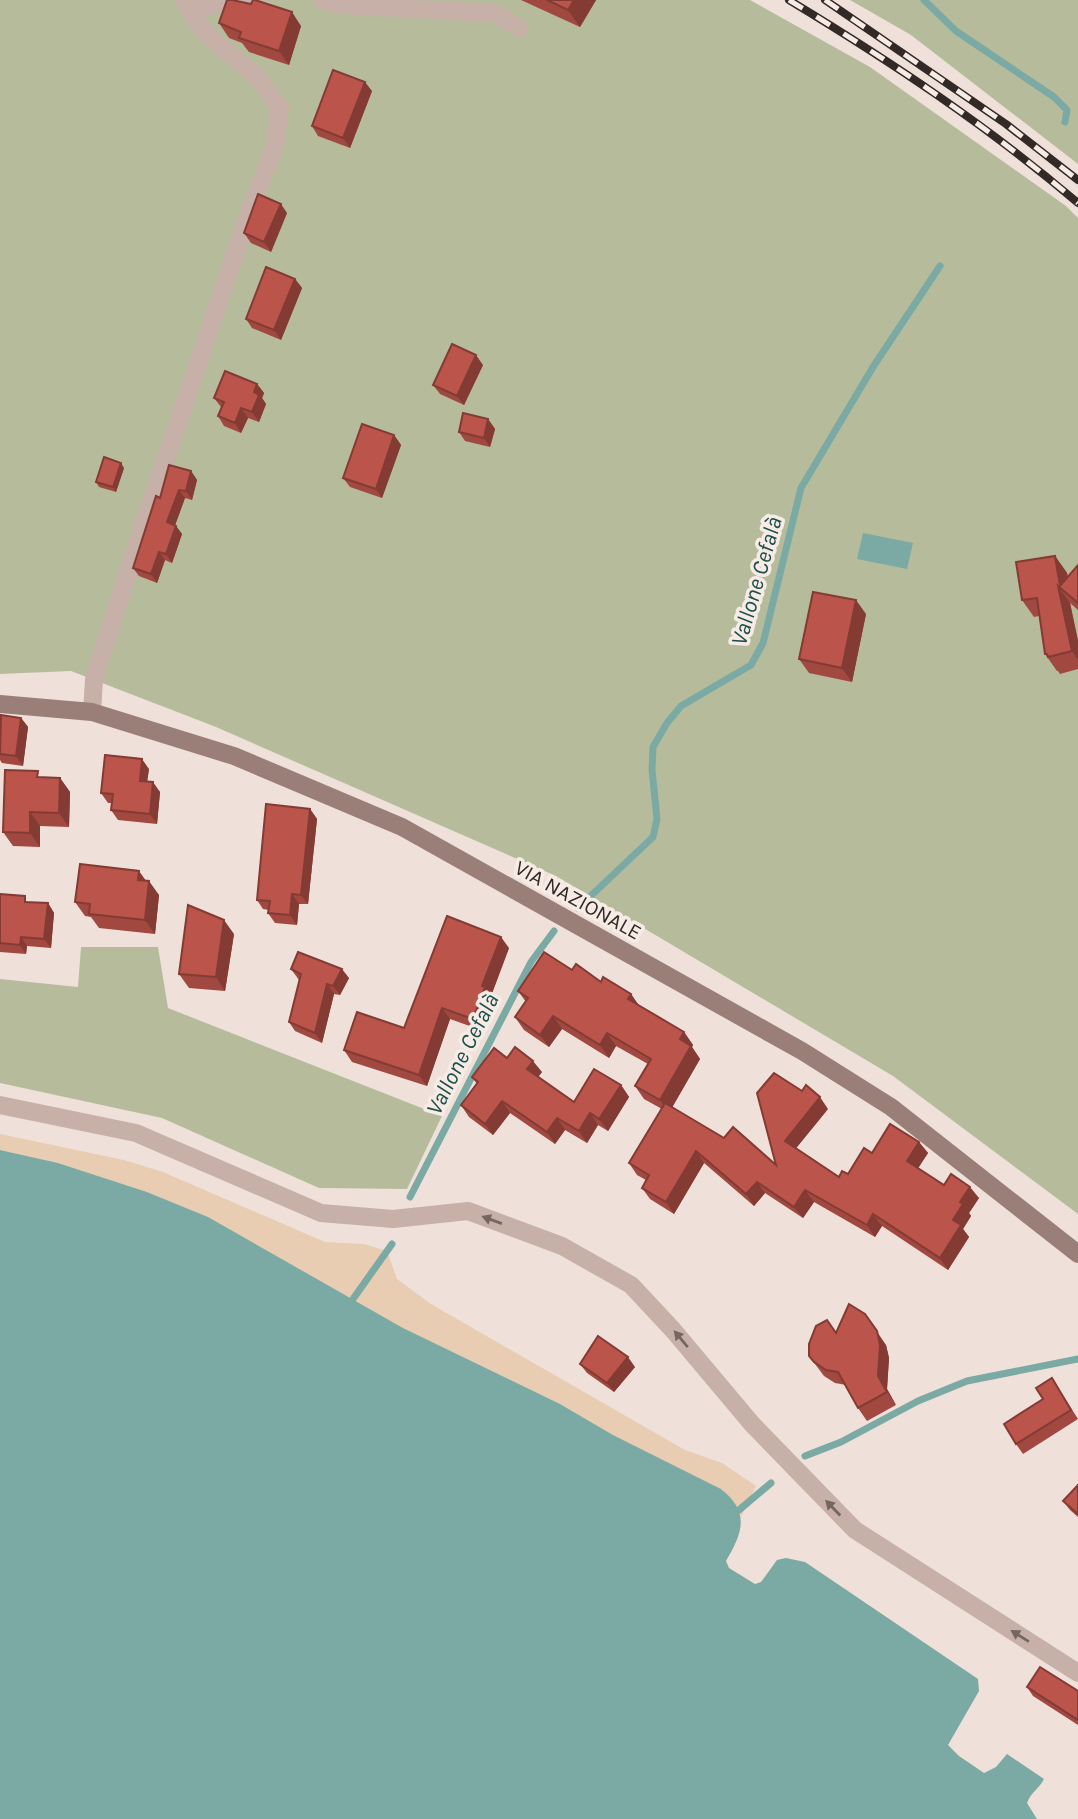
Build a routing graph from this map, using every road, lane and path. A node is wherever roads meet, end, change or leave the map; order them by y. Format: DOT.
graph roads {
  1 [pos="258,0"];
  2 [pos="323,0"];
  3 [pos="187,5"];
  4 [pos="519,28"];
  5 [pos="0,704"];
  6 [pos="92,712"];
  7 [pos="0,1104"];
  8 [pos="1078,1254"];
  9 [pos="1078,1673"];
  1 -- 3 [label="street"];
  2 -- 4 [label="street"];
  3 -- 6 [label="street"];
  5 -- 6 [label="main road, VIA NAZIONALE"];
  6 -- 8 [label="main road, VIA NAZIONALE"];
  9 -- 7 [label="street, one-way"];
}
